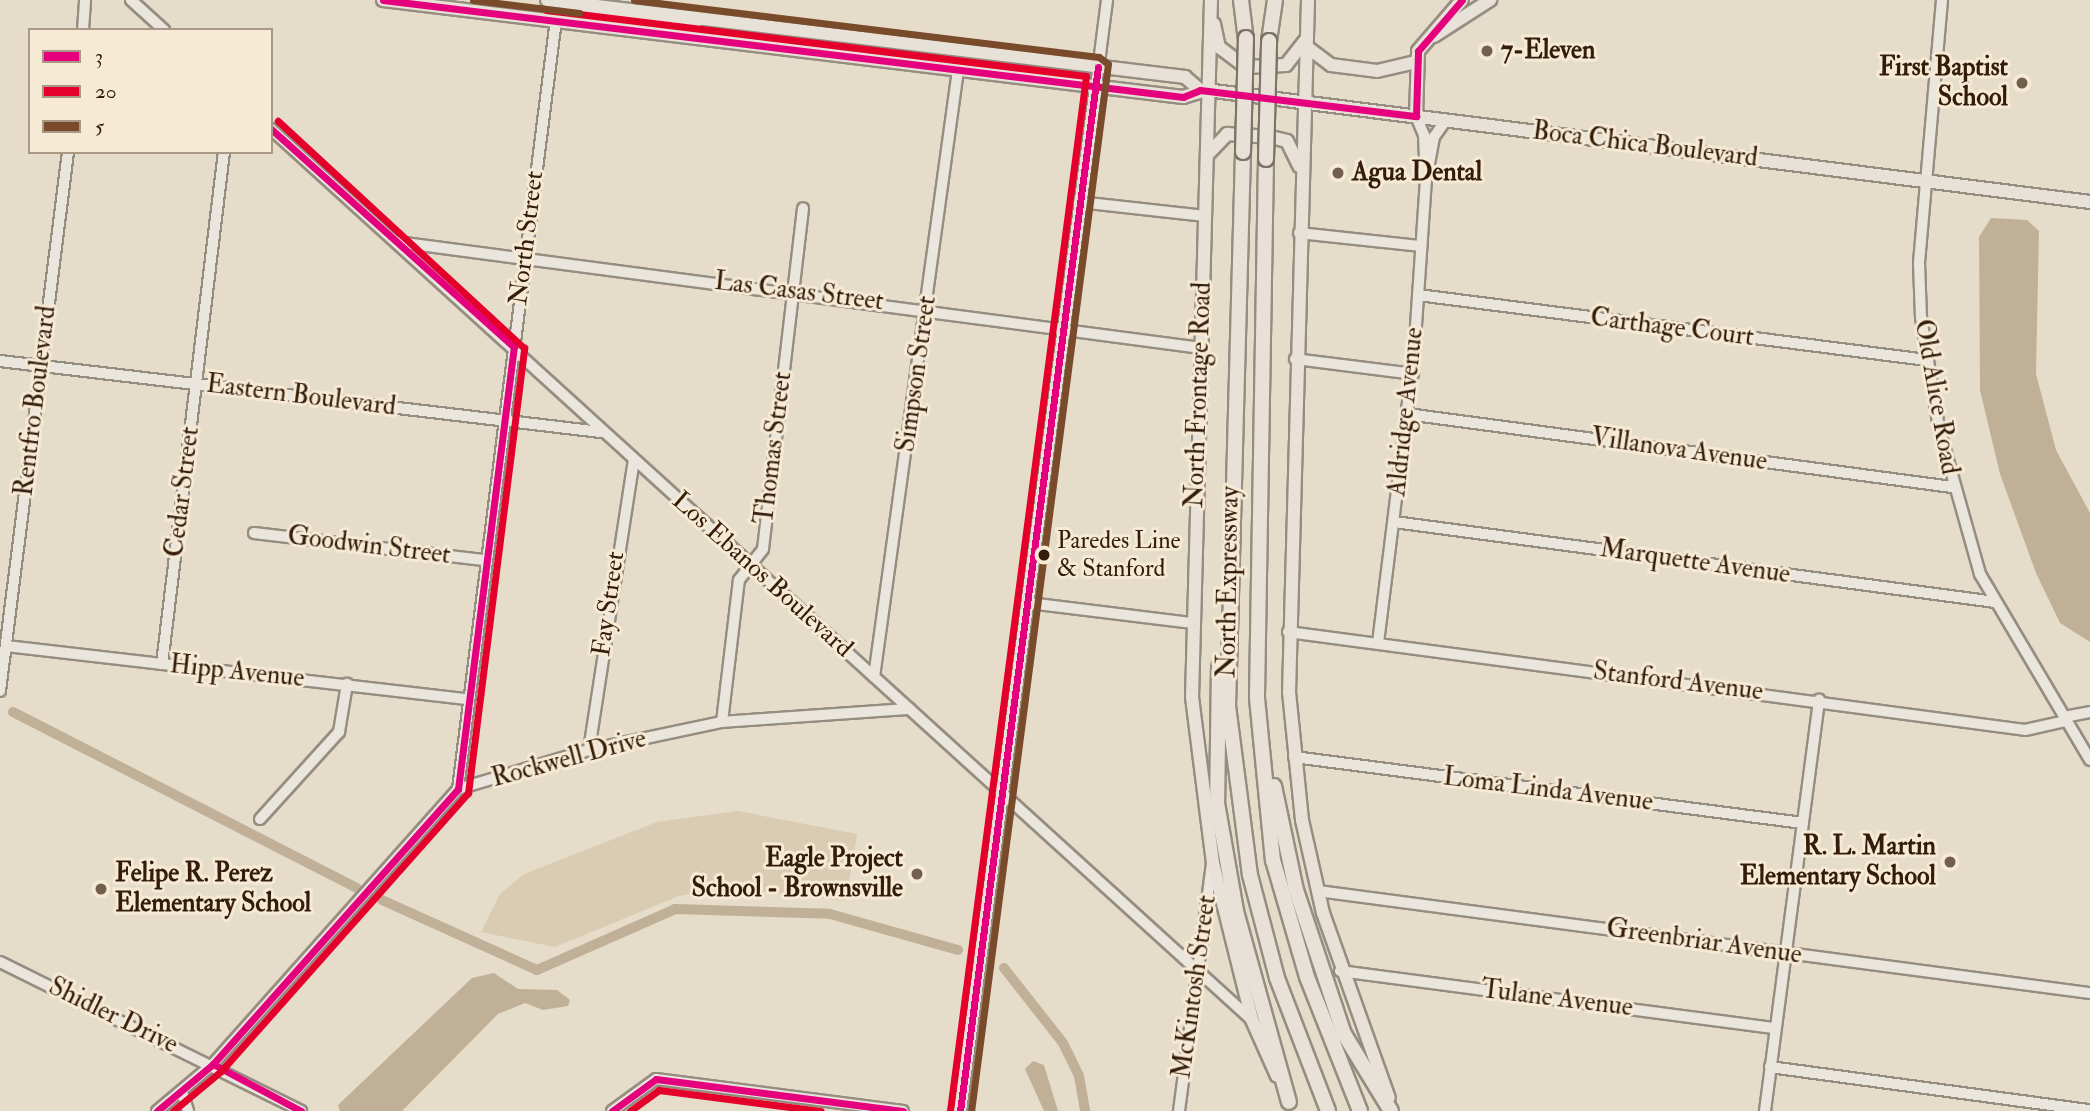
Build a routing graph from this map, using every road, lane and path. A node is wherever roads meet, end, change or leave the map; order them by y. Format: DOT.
graph roads {
  1 [pos="131,0"];
  2 [pos="383,0"];
  3 [pos="452,0"];
  4 [pos="547,0"];
  5 [pos="1107,0"];
  6 [pos="1241,0"];
  7 [pos="1248,0"];
  8 [pos="1273,0"];
  9 [pos="1308,0"];
  10 [pos="1462,0"];
  11 [pos="1490,0"];
  12 [pos="1942,0"];
  13 [pos="86,1"];
  14 [pos="402,1"];
  15 [pos="1211,3"];
  16 [pos="700,19"];
  17 [pos="556,20"];
  18 [pos="83,28"];
  19 [pos="162,28"];
  20 [pos="1246,38"];
  21 [pos="1307,42"];
  22 [pos="1425,42"];
  23 [pos="1413,63"];
  24 [pos="1098,67"];
  25 [pos="958,70"];
  26 [pos="1096,86"];
  27 [pos="1203,90"];
  28 [pos="1305,102"];
  29 [pos="1416,116"];
  30 [pos="1446,120"];
  31 [pos="273,131"];
  32 [pos="68,154"];
  33 [pos="224,154"];
  34 [pos="1206,160"];
  35 [pos="1301,176"];
  36 [pos="1924,179"];
  37 [pos="1426,181"];
  38 [pos="1079,202"];
  39 [pos="2090,202"];
  40 [pos="803,208"];
  41 [pos="1205,216"];
  42 [pos="1299,233"];
  43 [pos="397,242"];
  44 [pos="1421,246"];
  45 [pos="524,257"];
  46 [pos="792,291"];
  47 [pos="1418,295"];
  48 [pos="927,309"];
  49 [pos="1062,329"];
  50 [pos="514,347"];
  51 [pos="1201,348"];
  52 [pos="1295,359"];
  53 [pos="1927,360"];
  54 [pos="0,361"];
  55 [pos="40,366"];
  56 [pos="1413,374"];
  57 [pos="196,384"];
  58 [pos="1407,414"];
  59 [pos="503,420"];
  60 [pos="601,432"];
  61 [pos="634,458"];
  62 [pos="1952,487"];
  63 [pos="1230,519"];
  64 [pos="1394,522"];
  65 [pos="254,533"];
  66 [pos="483,560"];
  67 [pos="752,565"];
  68 [pos="1995,601"];
  69 [pos="1029,603"];
  70 [pos="1191,623"];
  71 [pos="1288,632"];
  72 [pos="1378,643"];
  73 [pos="7,646"];
  74 [pos="162,664"];
  75 [pos="874,677"];
  76 [pos="347,684"];
  77 [pos="0,685"];
  78 [pos="1257,698"];
  79 [pos="468,699"];
  80 [pos="1819,701"];
  81 [pos="910,709"];
  82 [pos="2090,712"];
  83 [pos="2065,719"];
  84 [pos="722,722"];
  85 [pos="589,750"];
  86 [pos="1294,757"];
  87 [pos="2090,760"];
  88 [pos="458,789"];
  89 [pos="1001,790"];
  90 [pos="260,819"];
  91 [pos="1802,823"];
  92 [pos="1213,863"];
  93 [pos="1318,891"];
  94 [pos="1785,953"];
  95 [pos="0,962"];
  96 [pos="1197,969"];
  97 [pos="1340,971"];
  98 [pos="2090,993"];
  99 [pos="1252,1020"];
  100 [pos="1775,1028"];
  101 [pos="213,1064"];
  102 [pos="1770,1067"];
  103 [pos="182,1092"];
  104 [pos="1290,1107"];
  105 [pos="2090,1110"];
  106 [pos="157,1111"];
  107 [pos="188,1111"];
  108 [pos="301,1111"];
  109 [pos="612,1111"];
  110 [pos="903,1111"];
  111 [pos="960,1111"];
  112 [pos="1179,1111"];
  113 [pos="1328,1111"];
  114 [pos="1360,1111"];
  115 [pos="1393,1111"];
  116 [pos="1765,1111"];
  1 -- 19 [label="street"];
  2 -- 14 [label="main road, Boca Chica Boulevard"];
  3 -- 4 [label="main road"];
  4 -- 16 [label="main road, Boca Chica Boulevard"];
  5 -- 24 [label="street"];
  6 -- 20 [label="highway"];
  7 -- 20 [label="highway"];
  8 -- 78 [label="highway, North Expressway, bridge"];
  9 -- 21 [label="main road"];
  10 -- 22 [label="main road"];
  11 -- 22 [label="main road"];
  12 -- 36 [label="street, Old Alice Road"];
  13 -- 18 [label="street"];
  14 -- 17 [label="main road, Boca Chica Boulevard"];
  15 -- 21 [label="main road"];
  15 -- 27 [label="main road, North Frontage Road"];
  16 -- 17 [label="main road"];
  16 -- 24 [label="main road, Boca Chica Boulevard"];
  17 -- 25 [label="main road, Boca Chica Boulevard"];
  17 -- 45 [label="street, North Street"];
  20 -- 63 [label="highway, North Expressway, bridge"];
  21 -- 23 [label="main road"];
  21 -- 28 [label="main road"];
  22 -- 23 [label="main road"];
  23 -- 29 [label="main road"];
  24 -- 26 [label="street"];
  24 -- 27 [label="main road, Boca Chica Boulevard"];
  25 -- 26 [label="main road, Boca Chica Boulevard"];
  25 -- 48 [label="street, Simpson Street"];
  26 -- 27 [label="main road, Boca Chica Boulevard"];
  26 -- 38 [label="main road"];
  27 -- 28 [label="main road, Boca Chica Boulevard"];
  27 -- 34 [label="main road, North Frontage Road"];
  28 -- 29 [label="main road, Boca Chica Boulevard"];
  28 -- 35 [label="main road"];
  29 -- 30 [label="main road, Boca Chica Boulevard"];
  29 -- 37 [label="street, Aldridge Avenue"];
  30 -- 36 [label="main road, Boca Chica Boulevard"];
  30 -- 37 [label="street, Aldridge Avenue"];
  31 -- 43 [label="street, Los Ebanos Boulevard"];
  32 -- 55 [label="street, Rentfro Boulevard"];
  33 -- 57 [label="street, Cedar Street"];
  34 -- 35 [label="main road"];
  34 -- 41 [label="main road, North Frontage Road"];
  35 -- 42 [label="main road"];
  36 -- 39 [label="main road, Boca Chica Boulevard"];
  36 -- 53 [label="street, Old Alice Road"];
  37 -- 44 [label="street, Aldridge Avenue"];
  38 -- 41 [label="street"];
  38 -- 49 [label="main road"];
  40 -- 46 [label="street, Thomas Street"];
  41 -- 51 [label="main road, North Frontage Road"];
  42 -- 44 [label="street"];
  42 -- 52 [label="main road"];
  43 -- 45 [label="street, Las Casas Street"];
  43 -- 50 [label="street, Los Ebanos Boulevard"];
  44 -- 47 [label="street, Aldridge Avenue"];
  45 -- 46 [label="street, Las Casas Street"];
  45 -- 50 [label="street, North Street"];
  46 -- 48 [label="street, Las Casas Street"];
  46 -- 67 [label="street, Thomas Street"];
  47 -- 53 [label="street, Carthage Court"];
  47 -- 56 [label="street, Aldridge Avenue"];
  48 -- 49 [label="street, Las Casas Street"];
  48 -- 75 [label="street, Simpson Street"];
  49 -- 51 [label="street, Las Casas Street"];
  49 -- 69 [label="main road"];
  50 -- 59 [label="street, North Street"];
  50 -- 60 [label="street, Los Ebanos Boulevard"];
  51 -- 70 [label="main road, North Frontage Road"];
  52 -- 56 [label="street"];
  52 -- 71 [label="main road"];
  53 -- 62 [label="street, Old Alice Road"];
  54 -- 55 [label="street, Eastern Boulevard"];
  55 -- 57 [label="street, Eastern Boulevard"];
  55 -- 73 [label="street, Rentfro Boulevard"];
  56 -- 58 [label="street, Aldridge Avenue"];
  57 -- 59 [label="street, Eastern Boulevard"];
  57 -- 74 [label="street, Cedar Street"];
  58 -- 62 [label="street, Villanova Avenue"];
  58 -- 64 [label="street, Aldridge Avenue"];
  59 -- 60 [label="street, Eastern Boulevard"];
  59 -- 66 [label="street, North Street"];
  60 -- 61 [label="street, Los Ebanos Boulevard"];
  61 -- 67 [label="street, Los Ebanos Boulevard"];
  61 -- 85 [label="street, Fay Street"];
  62 -- 68 [label="street, Old Alice Road"];
  63 -- 104 [label="highway"];
  63 -- 113 [label="highway, North Expressway"];
  64 -- 68 [label="street, Marquette Avenue"];
  64 -- 72 [label="street, Aldridge Avenue"];
  65 -- 66 [label="street, Goodwin Street"];
  66 -- 79 [label="street, North Street"];
  67 -- 75 [label="street, Los Ebanos Boulevard"];
  67 -- 84 [label="street, Thomas Street"];
  68 -- 83 [label="street, Old Alice Road"];
  69 -- 70 [label="street"];
  69 -- 89 [label="main road"];
  70 -- 92 [label="main road, North Frontage Road"];
  71 -- 72 [label="street, Stanford Avenue"];
  71 -- 86 [label="main road"];
  72 -- 80 [label="street, Stanford Avenue"];
  73 -- 74 [label="street, Hipp Avenue"];
  73 -- 77 [label="street, Rentfro Boulevard"];
  74 -- 76 [label="street, Hipp Avenue"];
  75 -- 81 [label="street, Los Ebanos Boulevard"];
  76 -- 79 [label="street, Hipp Avenue"];
  76 -- 90 [label="street"];
  78 -- 114 [label="highway, North Expressway"];
  78 -- 115 [label="highway"];
  79 -- 88 [label="street, North Street"];
  80 -- 83 [label="street, Stanford Avenue"];
  80 -- 91 [label="street"];
  81 -- 84 [label="street, Rockwell Drive"];
  81 -- 89 [label="street, Los Ebanos Boulevard"];
  82 -- 83 [label="street, Stanford Avenue"];
  83 -- 87 [label="street, Old Alice Road"];
  84 -- 85 [label="street, Rockwell Drive"];
  85 -- 88 [label="street, Rockwell Drive"];
  86 -- 91 [label="street, Loma Linda Avenue"];
  86 -- 93 [label="main road"];
  88 -- 101 [label="street, Rockwell Drive"];
  89 -- 96 [label="street, Los Ebanos Boulevard"];
  89 -- 111 [label="main road"];
  91 -- 94 [label="street"];
  92 -- 96 [label="street, McKintosh Street"];
  92 -- 99 [label="main road, North Frontage Road"];
  93 -- 94 [label="street, Greenbriar Avenue"];
  93 -- 97 [label="main road"];
  94 -- 98 [label="street, Greenbriar Avenue"];
  94 -- 100 [label="street"];
  95 -- 101 [label="street, Shidler Drive"];
  96 -- 99 [label="street, Los Ebanos Boulevard"];
  96 -- 112 [label="street, McKintosh Street"];
  97 -- 100 [label="street, Tulane Avenue"];
  97 -- 115 [label="main road"];
  99 -- 104 [label="main road, North Frontage Road"];
  100 -- 102 [label="street"];
  101 -- 103 [label="street, Rockwell Drive"];
  101 -- 108 [label="street, Shidler Drive"];
  102 -- 105 [label="street"];
  102 -- 116 [label="street"];
  103 -- 106 [label="street, Rockwell Drive"];
  103 -- 107 [label="street"];
  109 -- 110 [label="street"];
}
